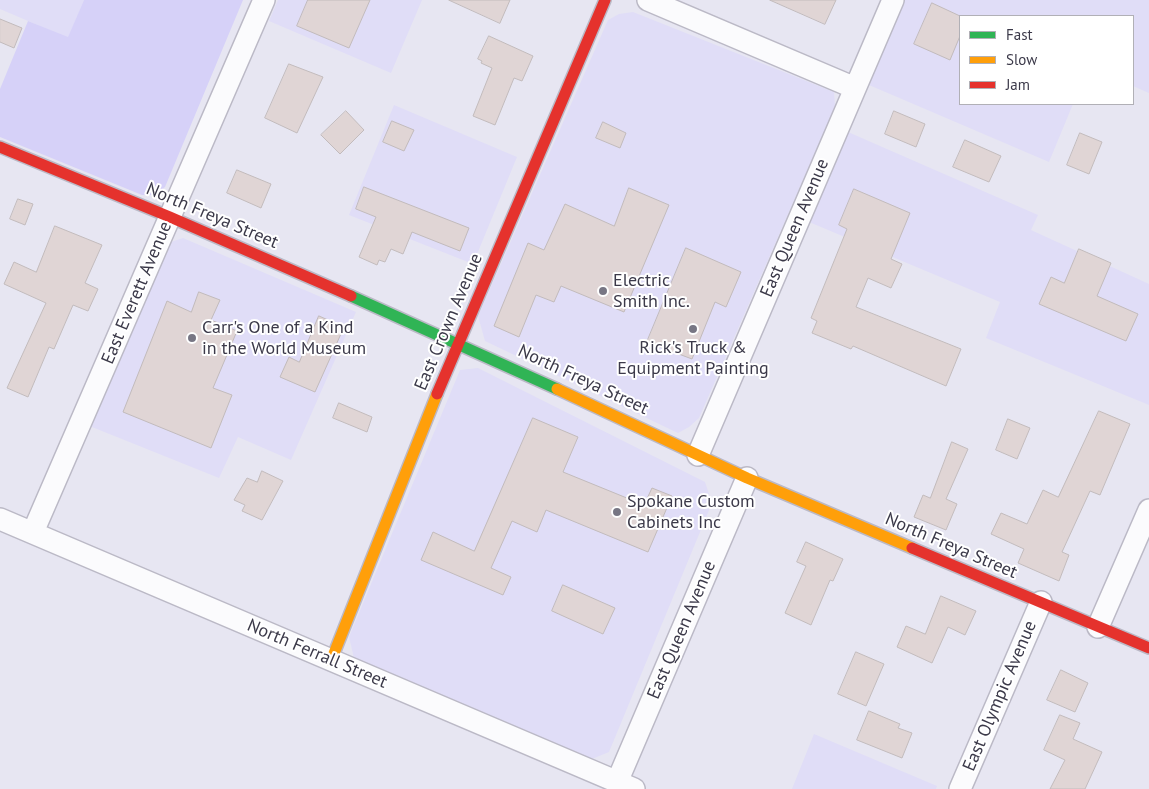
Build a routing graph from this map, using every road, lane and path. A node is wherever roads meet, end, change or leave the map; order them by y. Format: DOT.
graph roads {
  1 [pos="264,0"];
  2 [pos="605,0"];
  3 [pos="648,0"];
  4 [pos="893,0"];
  5 [pos="855,88"];
  6 [pos="0,148"];
  7 [pos="170,217"];
  8 [pos="458,342"];
  9 [pos="698,455"];
  10 [pos="747,478"];
  11 [pos="1149,510"];
  12 [pos="0,519"];
  13 [pos="33,532"];
  14 [pos="1041,602"];
  15 [pos="1098,627"];
  16 [pos="1149,648"];
  17 [pos="331,661"];
  18 [pos="626,785"];
  19 [pos="960,789"];
  1 -- 7 [label="street, East Everett Avenue"];
  2 -- 8 [label="street, East Crown Avenue"];
  3 -- 5 [label="street"];
  4 -- 5 [label="street, East Queen Avenue"];
  5 -- 9 [label="street, East Queen Avenue"];
  6 -- 7 [label="street, North Freya Street"];
  7 -- 8 [label="street, North Freya Street"];
  7 -- 13 [label="street, East Everett Avenue"];
  8 -- 9 [label="street, North Freya Street"];
  8 -- 17 [label="street, East Crown Avenue"];
  9 -- 10 [label="street, North Freya Street"];
  10 -- 14 [label="street, North Freya Street"];
  10 -- 18 [label="street, East Queen Avenue"];
  11 -- 15 [label="street"];
  12 -- 13 [label="street, North Ferrall Street"];
  13 -- 17 [label="street, North Ferrall Street"];
  14 -- 15 [label="street, North Freya Street"];
  14 -- 19 [label="street, East Olympic Avenue"];
  15 -- 16 [label="street, North Freya Street"];
  17 -- 18 [label="street, North Ferrall Street"];
}
